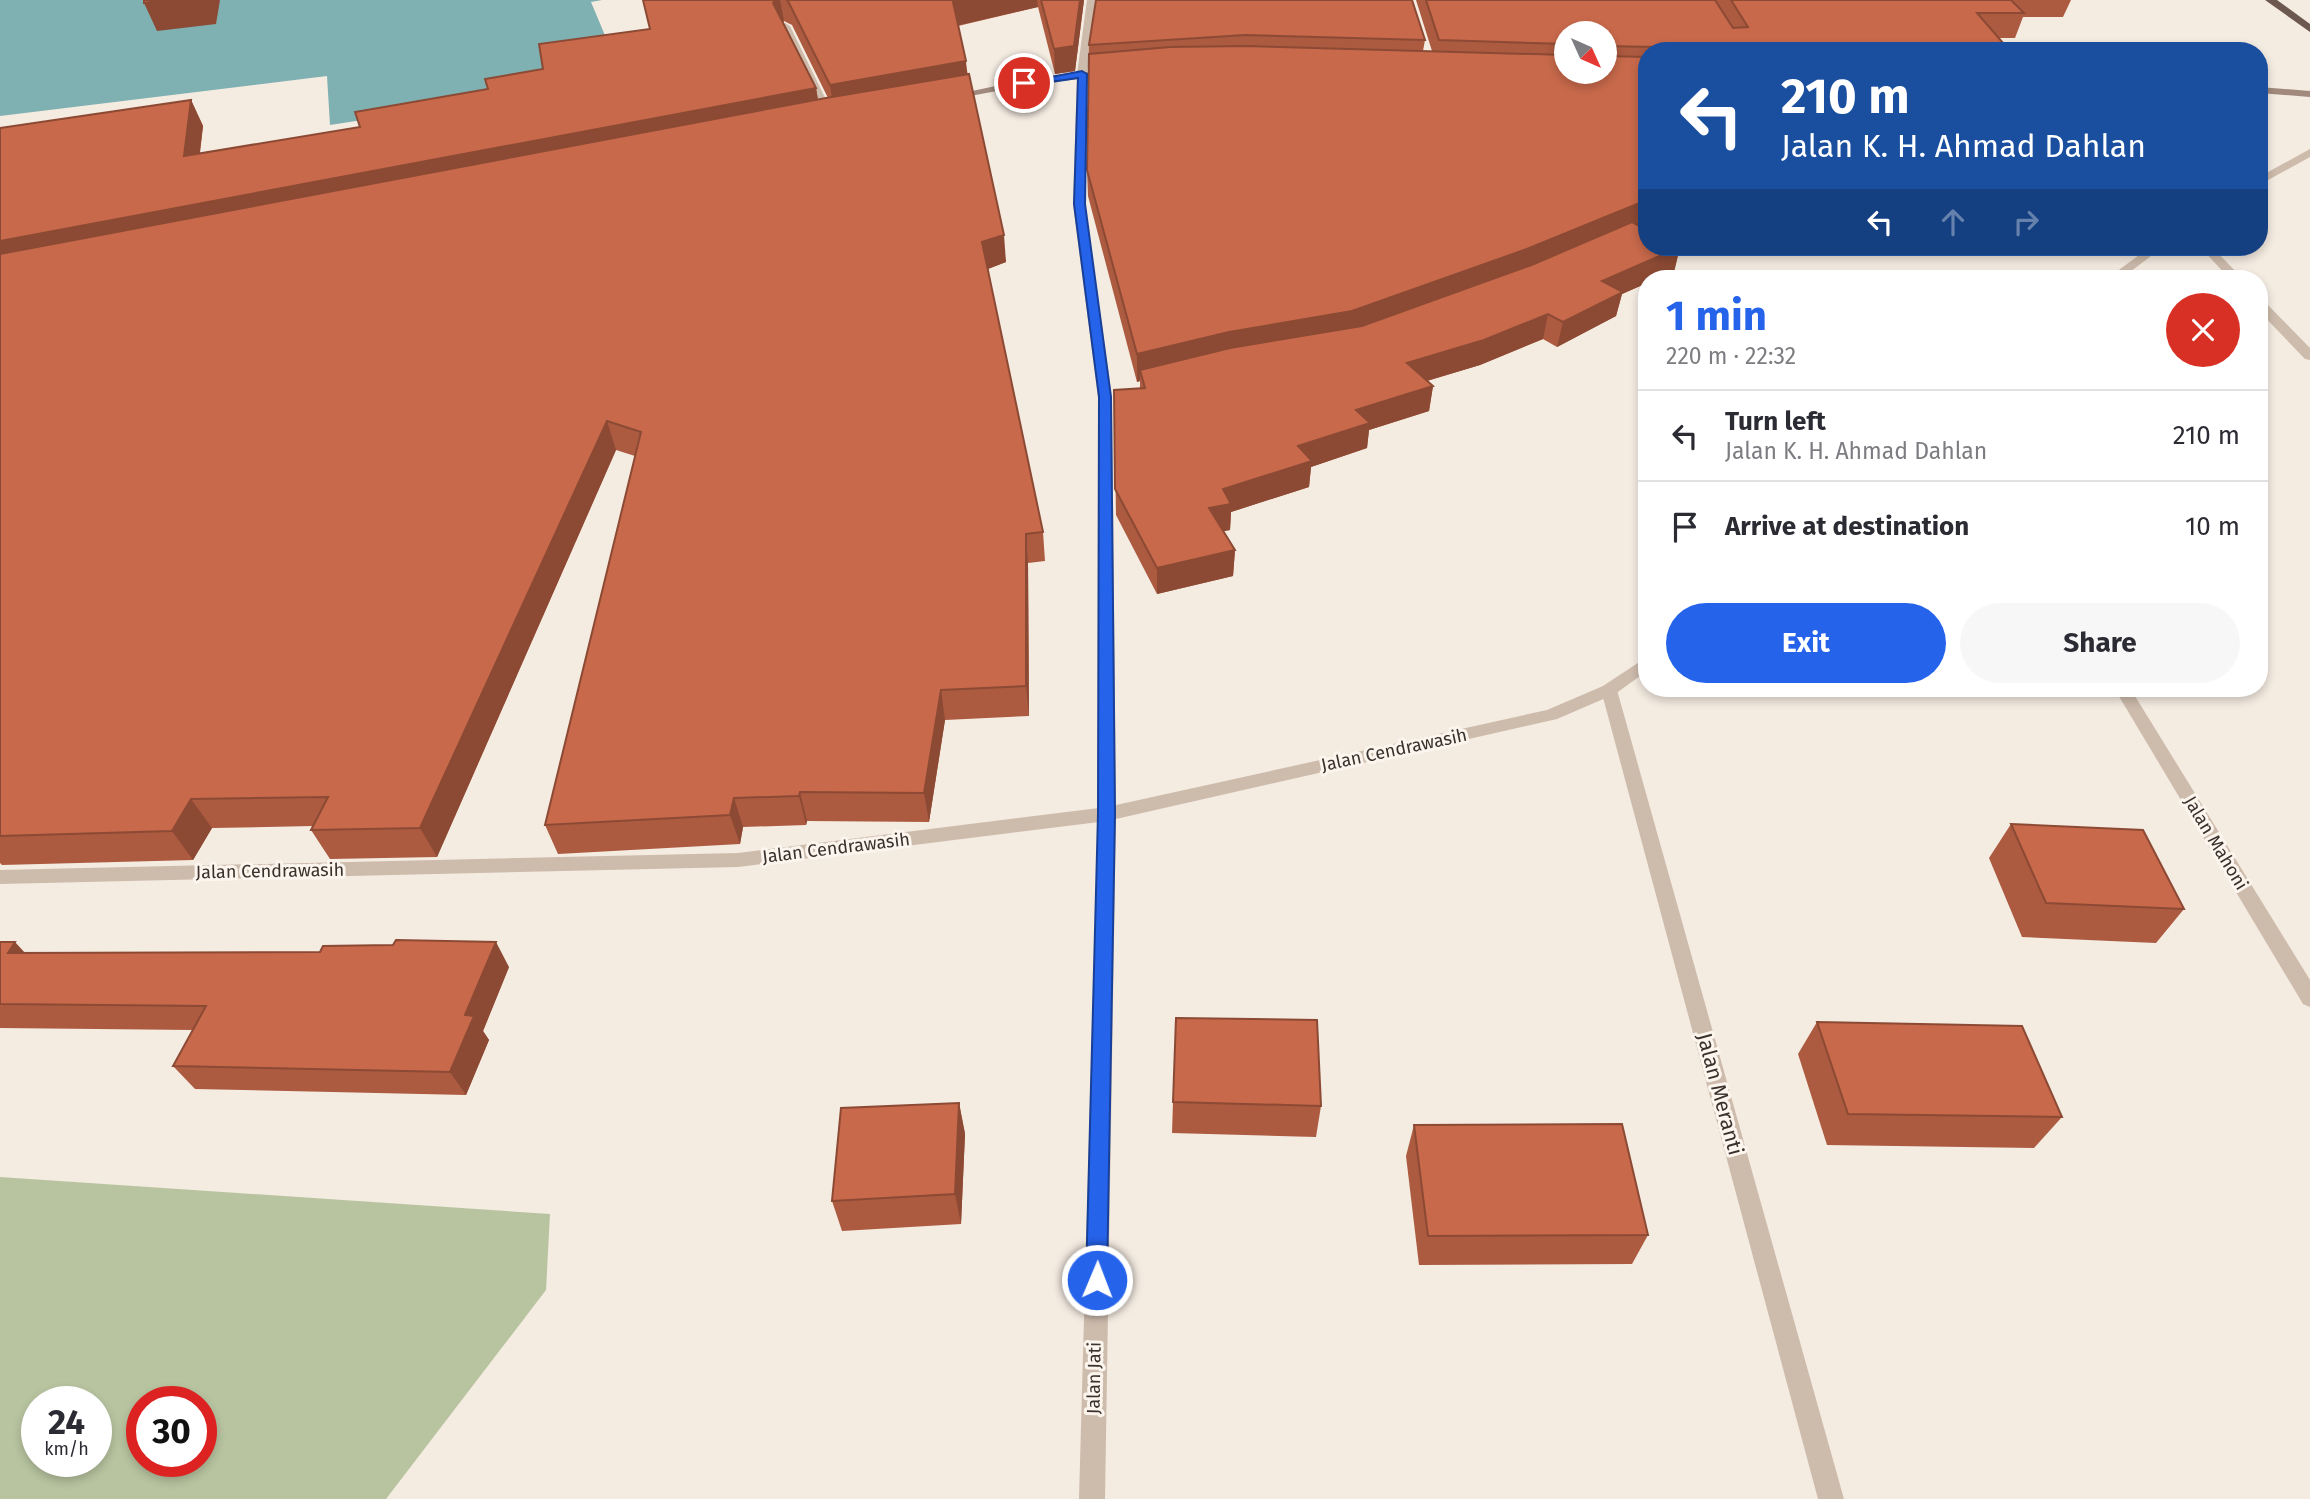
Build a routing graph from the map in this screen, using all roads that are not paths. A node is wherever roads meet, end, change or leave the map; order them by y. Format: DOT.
graph roads {
  1 [pos="1093,0"];
  2 [pos="2270,0"];
  3 [pos="785,26"];
  4 [pos="2310,29"];
  5 [pos="1120,71"];
  6 [pos="1082,74"];
  7 [pos="2268,91"];
  8 [pos="2310,94"];
  9 [pos="936,99"];
  10 [pos="844,116"];
  11 [pos="830,118"];
  12 [pos="817,120"];
  13 [pos="2310,152"];
  14 [pos="2268,177"];
  15 [pos="2145,256"];
  16 [pos="2215,256"];
  17 [pos="2125,270"];
  18 [pos="2228,270"];
  19 [pos="2268,312"];
  20 [pos="2310,356"];
  21 [pos="1638,669"];
  22 [pos="1609,690"];
  23 [pos="2127,697"];
  24 [pos="1107,814"];
  25 [pos="0,877"];
  26 [pos="2310,998"];
  27 [pos="1092,1499"];
  28 [pos="1831,1499"];
  1 -- 6 [label="street, Jalan Jati"];
  2 -- 4 [label="highway"];
  3 -- 11 [label="street"];
  5 -- 6 [label="main road"];
  6 -- 9 [label="main road"];
  6 -- 24 [label="street, Jalan Jati"];
  7 -- 8 [label="main road"];
  10 -- 11 [label="main road"];
  11 -- 12 [label="main road"];
  13 -- 14 [label="street"];
  15 -- 17 [label="street"];
  16 -- 18 [label="street"];
  19 -- 20 [label="street"];
  21 -- 22 [label="street, Jalan Cendrawasih"];
  22 -- 24 [label="street, Jalan Cendrawasih"];
  22 -- 28 [label="street, Jalan Meranti"];
  23 -- 26 [label="street, Jalan Mahoni"];
  24 -- 25 [label="street, Jalan Cendrawasih"];
  24 -- 27 [label="street, Jalan Jati"];
}
